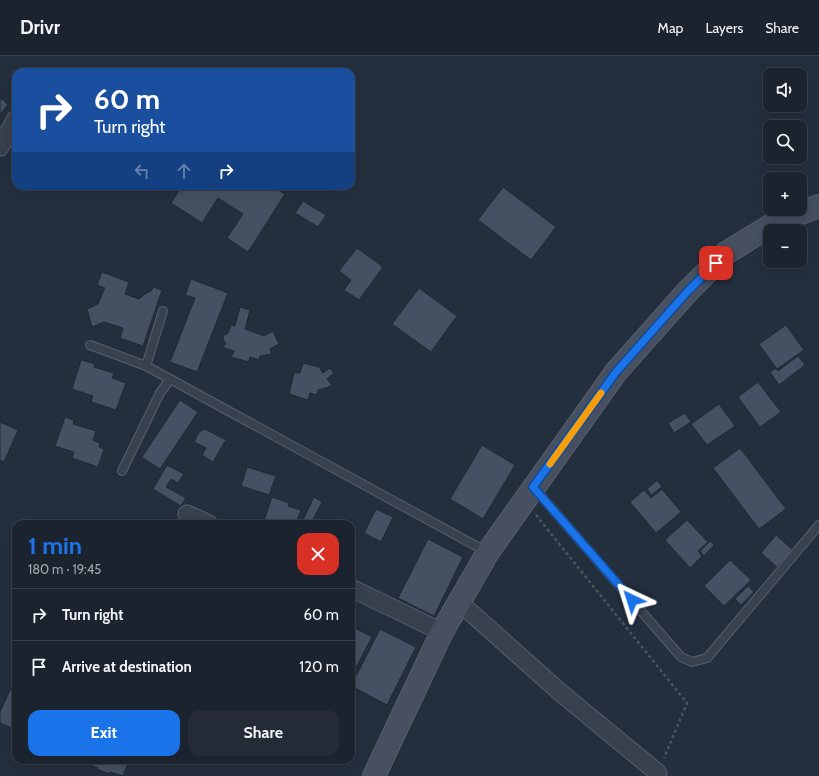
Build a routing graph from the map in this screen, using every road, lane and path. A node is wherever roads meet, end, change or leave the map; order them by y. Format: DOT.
graph roads {
  1 [pos="12,126"];
  2 [pos="0,147"];
  3 [pos="819,206"];
  4 [pos="163,311"];
  5 [pos="90,345"];
  6 [pos="146,366"];
  7 [pos="170,379"];
  8 [pos="122,471"];
  9 [pos="529,494"];
  10 [pos="187,514"];
  11 [pos="200,520"];
  12 [pos="819,525"];
  13 [pos="488,552"];
  14 [pos="355,590"];
  15 [pos="458,601"];
  16 [pos="442,632"];
  17 [pos="657,774"];
  18 [pos="374,776"];
  1 -- 2 [label="street"];
  3 -- 9 [label="street"];
  4 -- 6 [label="lane"];
  5 -- 6 [label="lane"];
  6 -- 7 [label="lane"];
  7 -- 8 [label="lane"];
  7 -- 13 [label="lane"];
  9 -- 12 [label="lane"];
  9 -- 13 [label="street"];
  9 -- 17 [label="path"];
  10 -- 11 [label="street"];
  13 -- 15 [label="street"];
  14 -- 16 [label="street"];
  15 -- 16 [label="street"];
  15 -- 17 [label="street"];
  16 -- 18 [label="street"];
}
